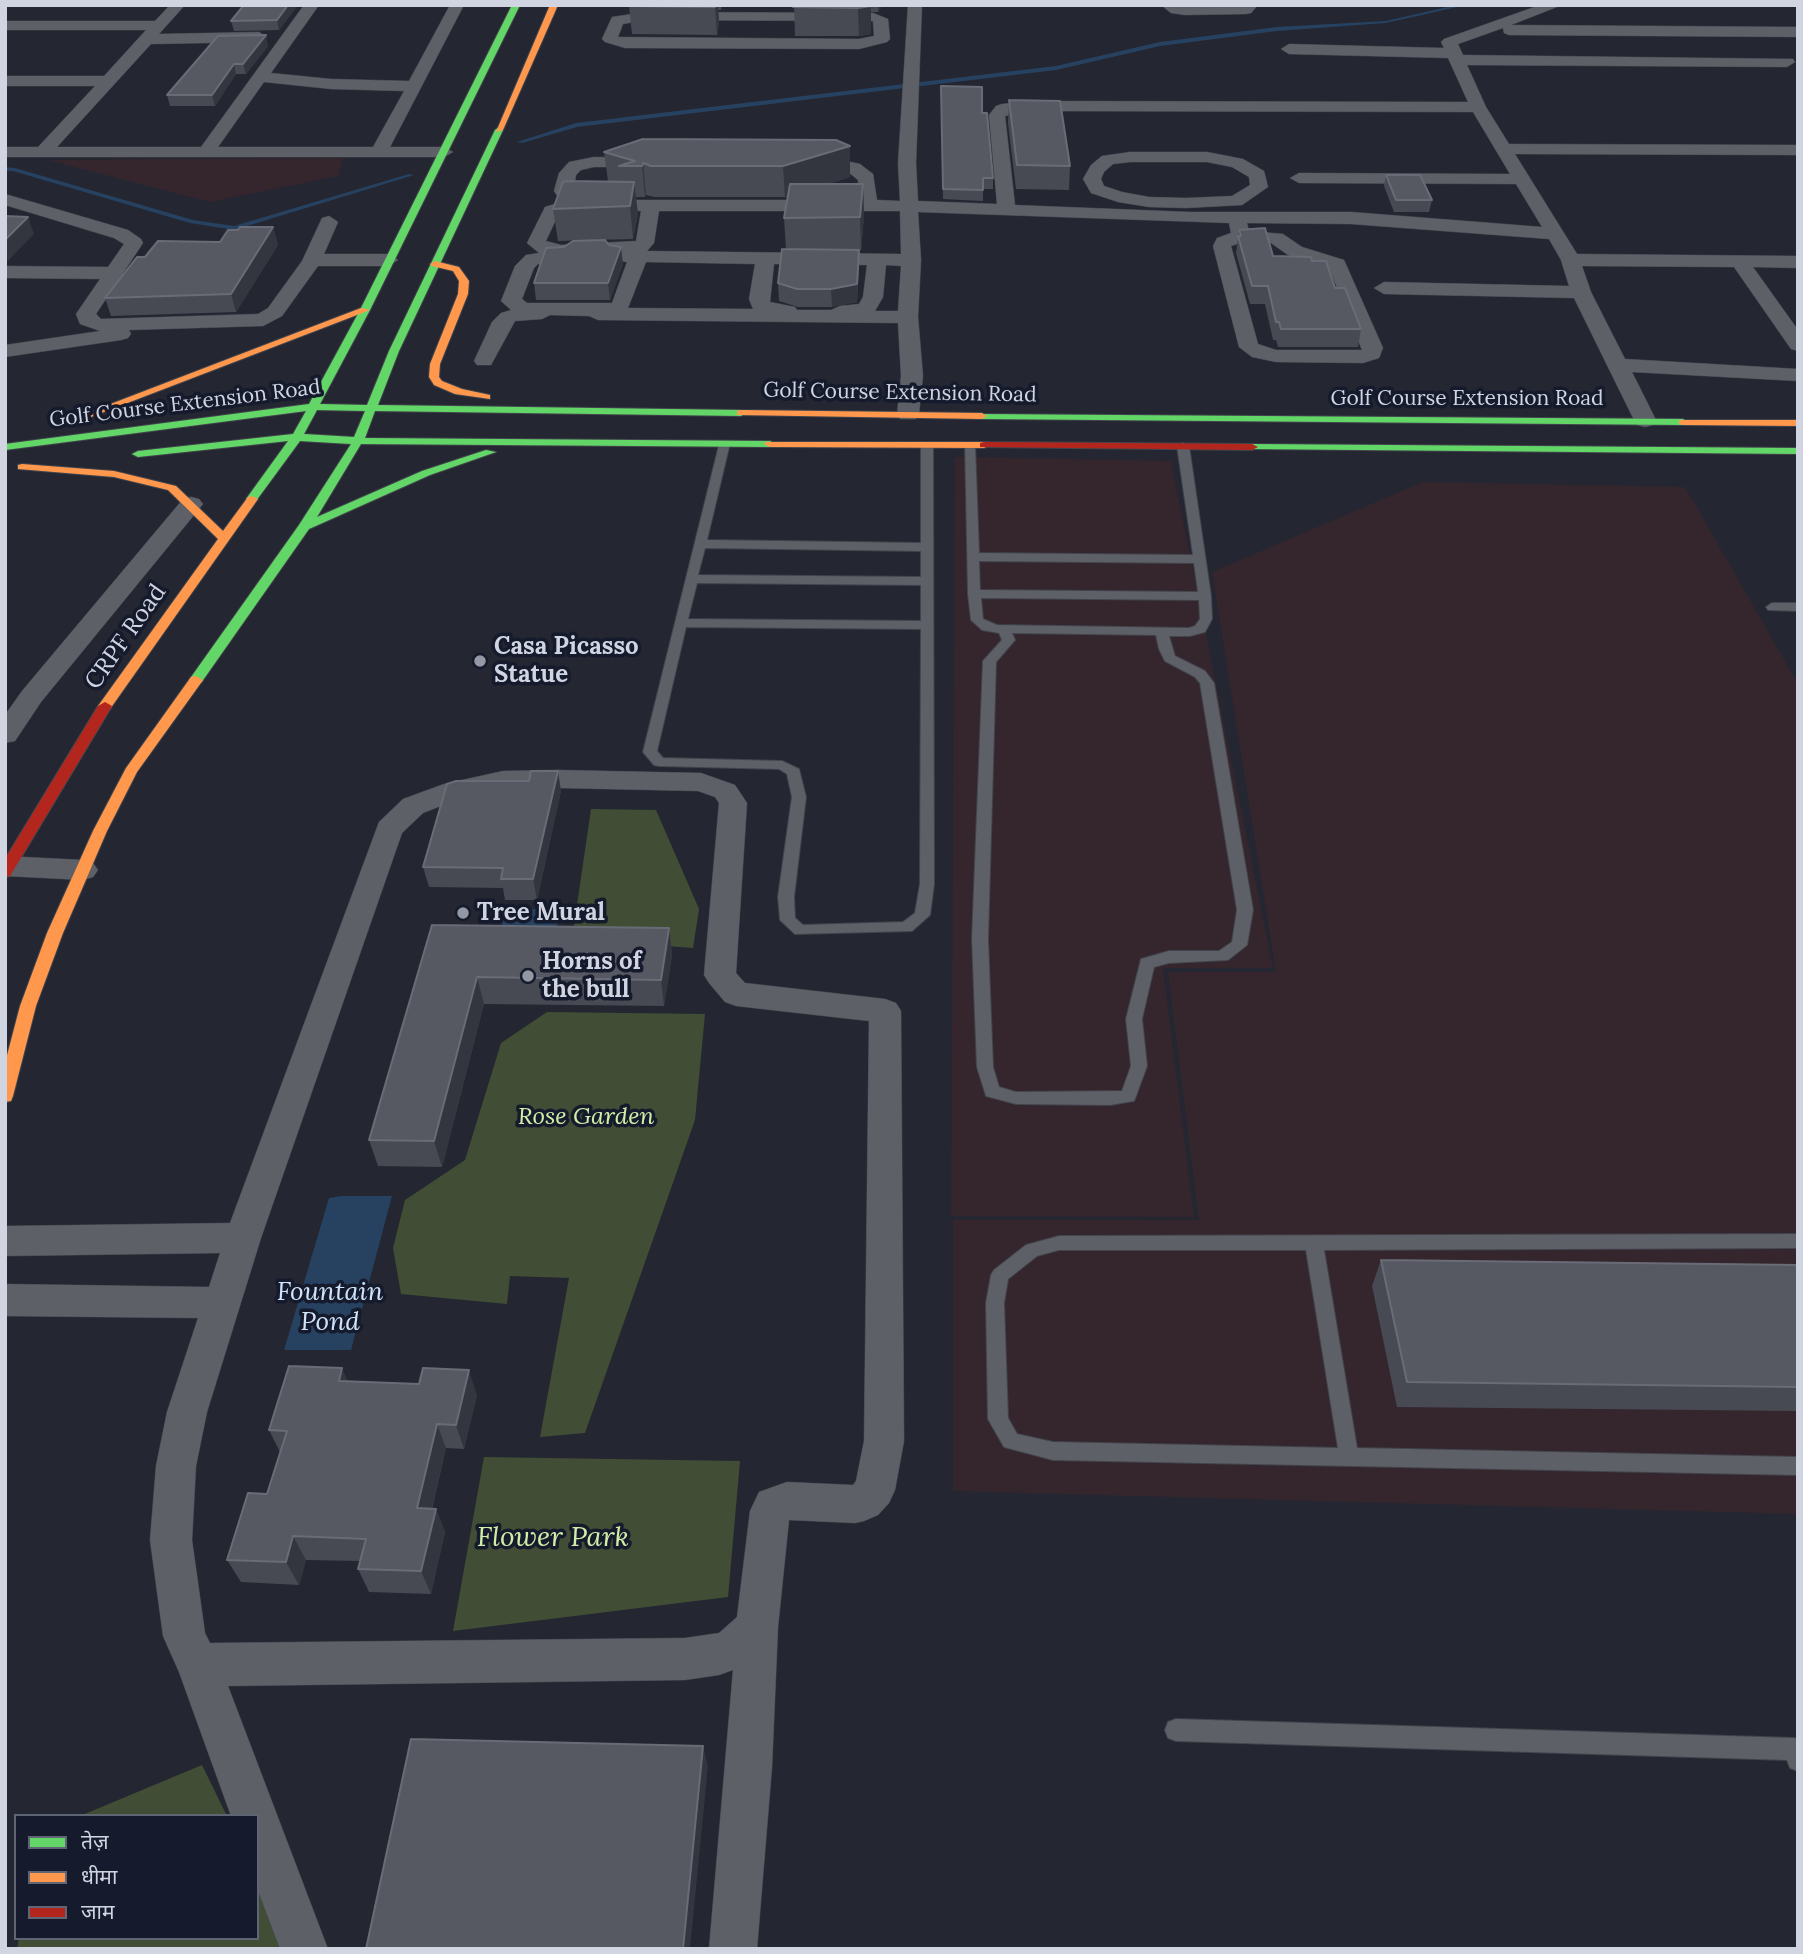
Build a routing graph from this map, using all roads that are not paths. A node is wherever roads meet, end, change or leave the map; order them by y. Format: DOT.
graph roads {
  1 [pos="178,5"];
  2 [pos="312,5"];
  3 [pos="457,5"];
  4 [pos="516,5"];
  5 [pos="554,5"];
  6 [pos="621,5"];
  7 [pos="915,5"];
  8 [pos="1168,5"];
  9 [pos="1251,5"];
  10 [pos="1555,5"];
  11 [pos="895,11"];
  12 [pos="724,12"];
  13 [pos="788,12"];
  14 [pos="1585,14"];
  15 [pos="1740,14"];
  16 [pos="5,25"];
  17 [pos="160,26"];
  18 [pos="882,29"];
  19 [pos="913,29"];
  20 [pos="1481,30"];
  21 [pos="1596,30"];
  22 [pos="1757,32"];
  23 [pos="1798,32"];
  24 [pos="288,38"];
  25 [pos="148,39"];
  26 [pos="719,44"];
  27 [pos="777,44"];
  28 [pos="1289,49"];
  29 [pos="1454,57"];
  30 [pos="1793,67"];
  31 [pos="260,77"];
  32 [pos="5,81"];
  33 [pos="108,81"];
  34 [pos="416,86"];
  35 [pos="1478,107"];
  36 [pos="1505,149"];
  37 [pos="1798,150"];
  38 [pos="5,152"];
  39 [pos="43,152"];
  40 [pos="206,152"];
  41 [pos="379,152"];
  42 [pos="444,152"];
  43 [pos="662,162"];
  44 [pos="796,163"];
  45 [pos="1299,178"];
  46 [pos="1523,179"];
  47 [pos="5,199"];
  48 [pos="873,204"];
  49 [pos="908,204"];
  50 [pos="651,206"];
  51 [pos="1188,210"];
  52 [pos="1007,211"];
  53 [pos="770,220"];
  54 [pos="329,222"];
  55 [pos="1239,227"];
  56 [pos="1555,234"];
  57 [pos="639,256"];
  58 [pos="765,258"];
  59 [pos="387,260"];
  60 [pos="877,260"];
  61 [pos="911,260"];
  62 [pos="1571,260"];
  63 [pos="1739,261"];
  64 [pos="1798,261"];
  65 [pos="310,262"];
  66 [pos="435,264"];
  67 [pos="5,272"];
  68 [pos="115,273"];
  69 [pos="1384,289"];
  70 [pos="1581,292"];
  71 [pos="365,310"];
  72 [pos="908,317"];
  73 [pos="195,323"];
  74 [pos="1798,345"];
  75 [pos="5,351"];
  76 [pos="484,361"];
  77 [pos="1616,365"];
  78 [pos="1798,376"];
  79 [pos="311,407"];
  80 [pos="372,408"];
  81 [pos="535,409"];
  82 [pos="908,414"];
  83 [pos="1644,420"];
  84 [pos="1798,423"];
  85 [pos="297,437"];
  86 [pos="358,440"];
  87 [pos="540,442"];
  88 [pos="724,443"];
  89 [pos="927,444"];
  90 [pos="969,445"];
  91 [pos="1184,446"];
  92 [pos="5,447"];
  93 [pos="1798,451"];
  94 [pos="22,467"];
  95 [pos="5,470"];
  96 [pos="191,504"];
  97 [pos="305,526"];
  98 [pos="224,538"];
  99 [pos="700,544"];
  100 [pos="927,547"];
  101 [pos="973,557"];
  102 [pos="1200,559"];
  103 [pos="692,579"];
  104 [pos="926,581"];
  105 [pos="974,594"];
  106 [pos="1205,596"];
  107 [pos="1772,607"];
  108 [pos="1798,607"];
  109 [pos="681,622"];
  110 [pos="926,625"];
  111 [pos="1003,629"];
  112 [pos="1162,631"];
  113 [pos="5,735"];
  114 [pos="6,867"];
  115 [pos="83,870"];
  116 [pos="5,1096"];
  117 [pos="243,1238"];
  118 [pos="5,1241"];
  119 [pos="1798,1241"];
  120 [pos="1314,1242"];
  121 [pos="5,1300"];
  122 [pos="222,1303"];
  123 [pos="1349,1457"];
  124 [pos="1798,1466"];
  125 [pos="757,1627"];
  126 [pos="198,1665"];
  127 [pos="1177,1730"];
  128 [pos="1798,1760"];
  129 [pos="253,1814"];
  130 [pos="259,1829"];
  131 [pos="304,1949"];
  132 [pos="733,1949"];
  1 -- 17 [label="street"];
  2 -- 24 [label="street"];
  3 -- 34 [label="street"];
  4 -- 42 [label="main road, CRPF Road"];
  5 -- 66 [label="main road"];
  6 -- 12 [label="street"];
  7 -- 19 [label="street"];
  8 -- 9 [label="street"];
  10 -- 20 [label="street"];
  11 -- 13 [label="street"];
  12 -- 13 [label="street"];
  12 -- 26 [label="street"];
  12 -- 26 [label="street"];
  13 -- 18 [label="street"];
  13 -- 27 [label="street"];
  14 -- 21 [label="street"];
  15 -- 22 [label="street"];
  16 -- 17 [label="street"];
  17 -- 25 [label="street"];
  18 -- 19 [label="street"];
  18 -- 27 [label="street"];
  19 -- 49 [label="street"];
  20 -- 21 [label="street"];
  20 -- 29 [label="street"];
  21 -- 22 [label="street"];
  22 -- 23 [label="street"];
  22 -- 30 [label="street"];
  24 -- 25 [label="street"];
  24 -- 31 [label="street"];
  25 -- 33 [label="street"];
  26 -- 27 [label="street"];
  28 -- 29 [label="street"];
  29 -- 30 [label="street"];
  29 -- 35 [label="street"];
  31 -- 34 [label="street"];
  31 -- 40 [label="street"];
  32 -- 33 [label="street"];
  33 -- 39 [label="street"];
  34 -- 41 [label="street"];
  35 -- 36 [label="street"];
  35 -- 52 [label="street"];
  36 -- 37 [label="street"];
  36 -- 46 [label="street"];
  38 -- 39 [label="street"];
  39 -- 40 [label="street"];
  40 -- 41 [label="street"];
  41 -- 42 [label="street"];
  42 -- 59 [label="main road, CRPF Road"];
  43 -- 48 [label="street"];
  44 -- 48 [label="street"];
  45 -- 46 [label="street"];
  46 -- 56 [label="street"];
  47 -- 68 [label="street"];
  48 -- 49 [label="street"];
  48 -- 53 [label="street"];
  48 -- 53 [label="street"];
  49 -- 52 [label="street"];
  49 -- 61 [label="street"];
  50 -- 50 [label="street"];
  50 -- 53 [label="street"];
  51 -- 51 [label="street"];
  51 -- 52 [label="street"];
  51 -- 55 [label="street"];
  54 -- 65 [label="street"];
  55 -- 55 [label="street"];
  55 -- 56 [label="street"];
  56 -- 62 [label="street"];
  57 -- 57 [label="street"];
  57 -- 58 [label="street"];
  58 -- 60 [label="street"];
  58 -- 60 [label="street"];
  59 -- 65 [label="street"];
  59 -- 71 [label="main road, CRPF Road"];
  60 -- 61 [label="street"];
  61 -- 72 [label="street"];
  62 -- 63 [label="street"];
  62 -- 70 [label="street"];
  63 -- 64 [label="street"];
  63 -- 74 [label="street"];
  65 -- 73 [label="street"];
  66 -- 80 [label="main road"];
  66 -- 81 [label="main road"];
  67 -- 68 [label="street"];
  68 -- 73 [label="street"];
  69 -- 70 [label="street"];
  70 -- 77 [label="street"];
  71 -- 79 [label="main road, CRPF Road"];
  71 -- 92 [label="main road"];
  72 -- 76 [label="street"];
  72 -- 82 [label="street"];
  73 -- 75 [label="street"];
  77 -- 78 [label="street"];
  77 -- 83 [label="street"];
  79 -- 80 [label="main road, Golf Course Extension Road"];
  79 -- 85 [label="main road, CRPF Road"];
  79 -- 92 [label="main road, Golf Course Extension Road"];
  80 -- 81 [label="main road, Golf Course Extension Road"];
  80 -- 86 [label="main road"];
  81 -- 82 [label="main road, Golf Course Extension Road"];
  82 -- 83 [label="main road, Golf Course Extension Road"];
  83 -- 84 [label="main road, Golf Course Extension Road"];
  85 -- 86 [label="main road, Golf Course Extension Road"];
  85 -- 94 [label="main road, Golf Course Extension Road"];
  85 -- 98 [label="main road, CRPF Road"];
  86 -- 87 [label="main road, Golf Course Extension Road"];
  86 -- 97 [label="main road"];
  87 -- 88 [label="main road, Golf Course Extension Road"];
  87 -- 97 [label="main road"];
  88 -- 89 [label="main road, Golf Course Extension Road"];
  88 -- 99 [label="lane"];
  89 -- 90 [label="main road, Golf Course Extension Road"];
  89 -- 100 [label="lane"];
  90 -- 91 [label="main road, Golf Course Extension Road"];
  90 -- 101 [label="lane"];
  91 -- 93 [label="main road, Golf Course Extension Road"];
  91 -- 102 [label="lane"];
  94 -- 95 [label="main road, Golf Course Extension Road"];
  94 -- 96 [label="main road"];
  96 -- 98 [label="main road"];
  96 -- 113 [label="street"];
  97 -- 115 [label="main road"];
  98 -- 114 [label="main road, CRPF Road"];
  99 -- 100 [label="lane"];
  99 -- 103 [label="lane"];
  100 -- 104 [label="lane"];
  101 -- 102 [label="lane"];
  101 -- 105 [label="lane"];
  102 -- 106 [label="lane"];
  103 -- 104 [label="lane"];
  103 -- 109 [label="lane"];
  104 -- 110 [label="lane"];
  105 -- 106 [label="lane"];
  105 -- 111 [label="lane"];
  106 -- 112 [label="lane"];
  107 -- 108 [label="lane"];
  109 -- 110 [label="lane"];
  109 -- 110 [label="lane"];
  111 -- 112 [label="lane"];
  111 -- 112 [label="lane"];
  114 -- 115 [label="street"];
  115 -- 116 [label="main road"];
  117 -- 118 [label="street"];
  117 -- 122 [label="street"];
  117 -- 125 [label="street"];
  119 -- 120 [label="lane"];
  120 -- 123 [label="lane"];
  120 -- 123 [label="lane"];
  121 -- 122 [label="street"];
  122 -- 126 [label="street"];
  123 -- 124 [label="lane"];
  125 -- 126 [label="street"];
  125 -- 132 [label="street"];
  126 -- 129 [label="street"];
  127 -- 128 [label="lane"];
  130 -- 131 [label="street"];
}
